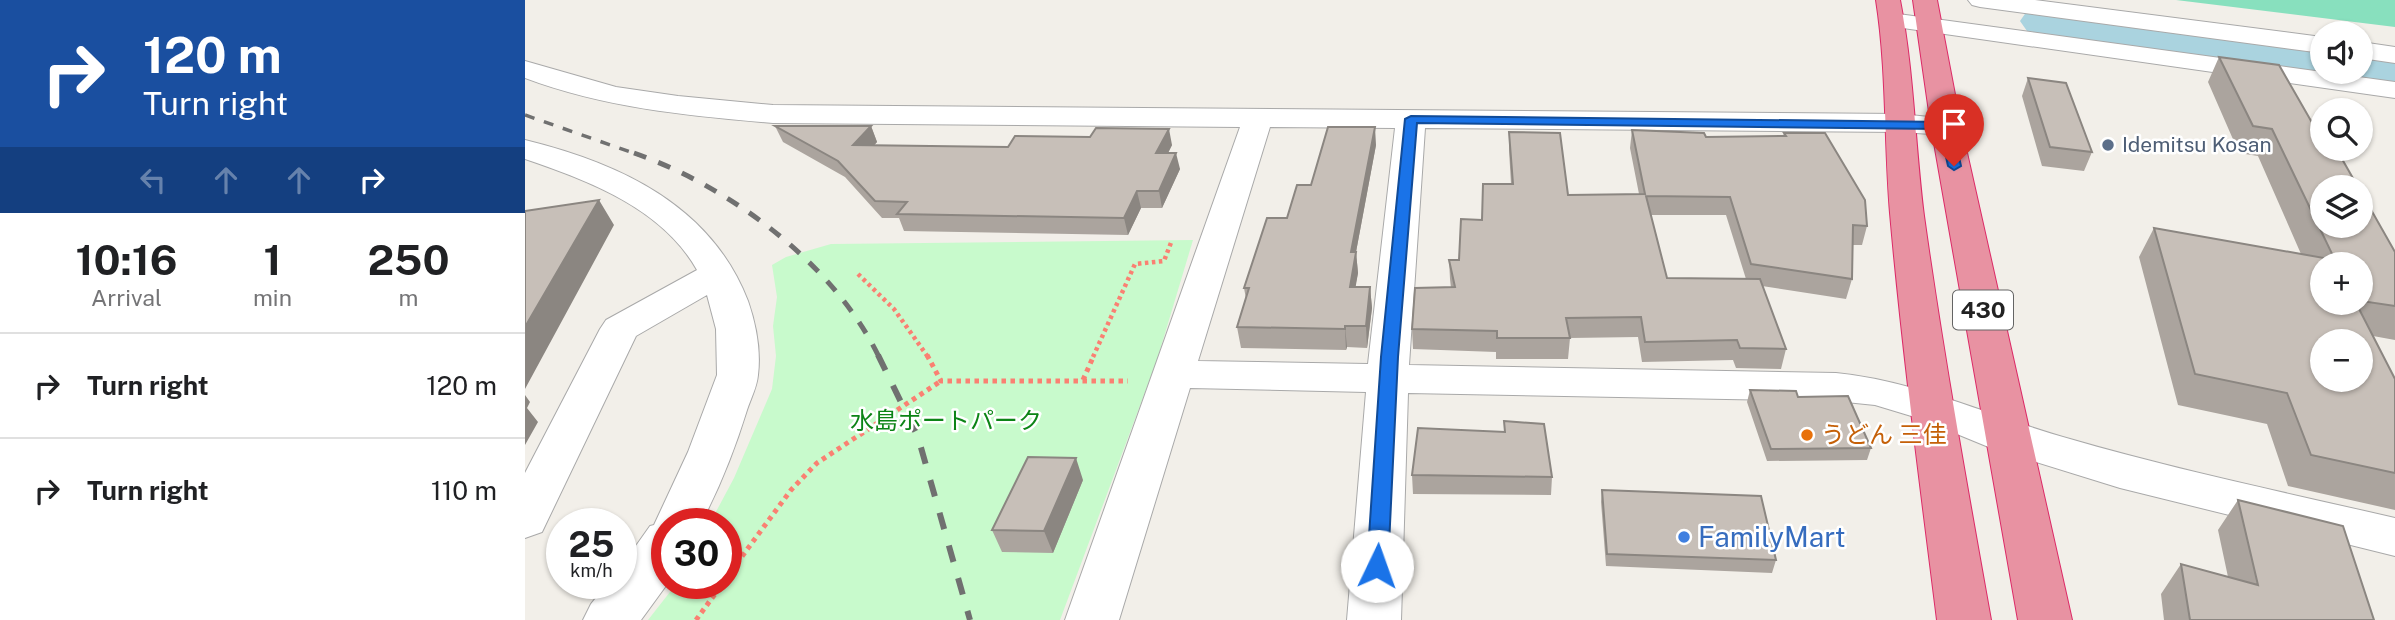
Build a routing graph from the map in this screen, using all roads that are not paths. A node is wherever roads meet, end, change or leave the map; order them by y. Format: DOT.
graph roads {
  1 [pos="1980,0"];
  2 [pos="1890,10"];
  3 [pos="1928,12"];
  4 [pos="2310,43"];
  5 [pos="2373,52"];
  6 [pos="2395,55"];
  7 [pos="525,69"];
  8 [pos="2395,90"];
  9 [pos="1411,119"];
  10 [pos="1257,120"];
  11 [pos="1901,123"];
  12 [pos="1946,126"];
  13 [pos="525,149"];
  14 [pos="716,274"];
  15 [pos="1174,374"];
  16 [pos="1388,377"];
  17 [pos="1933,407"];
  18 [pos="2007,437"];
  19 [pos="685,508"];
  20 [pos="525,519"];
  21 [pos="2395,537"];
  22 [pos="651,566"];
  23 [pos="610,620"];
  24 [pos="1092,620"];
  25 [pos="1374,620"];
  26 [pos="1964,620"];
  27 [pos="2045,620"];
  1 -- 4 [label="street"];
  2 -- 3 [label="street"];
  2 -- 11 [label="highway, 430"];
  3 -- 8 [label="street"];
  3 -- 12 [label="highway, 430"];
  5 -- 6 [label="street"];
  7 -- 10 [label="street"];
  9 -- 10 [label="street"];
  9 -- 11 [label="street"];
  9 -- 16 [label="street"];
  10 -- 15 [label="street"];
  11 -- 12 [label="street"];
  11 -- 17 [label="highway, 430"];
  12 -- 18 [label="highway, 430"];
  13 -- 14 [label="street"];
  14 -- 19 [label="street"];
  14 -- 20 [label="street"];
  15 -- 16 [label="street"];
  15 -- 24 [label="street"];
  16 -- 17 [label="street"];
  16 -- 25 [label="street"];
  17 -- 18 [label="street"];
  17 -- 26 [label="highway, 430"];
  18 -- 21 [label="street"];
  18 -- 27 [label="highway, 430"];
  22 -- 23 [label="street"];
}
